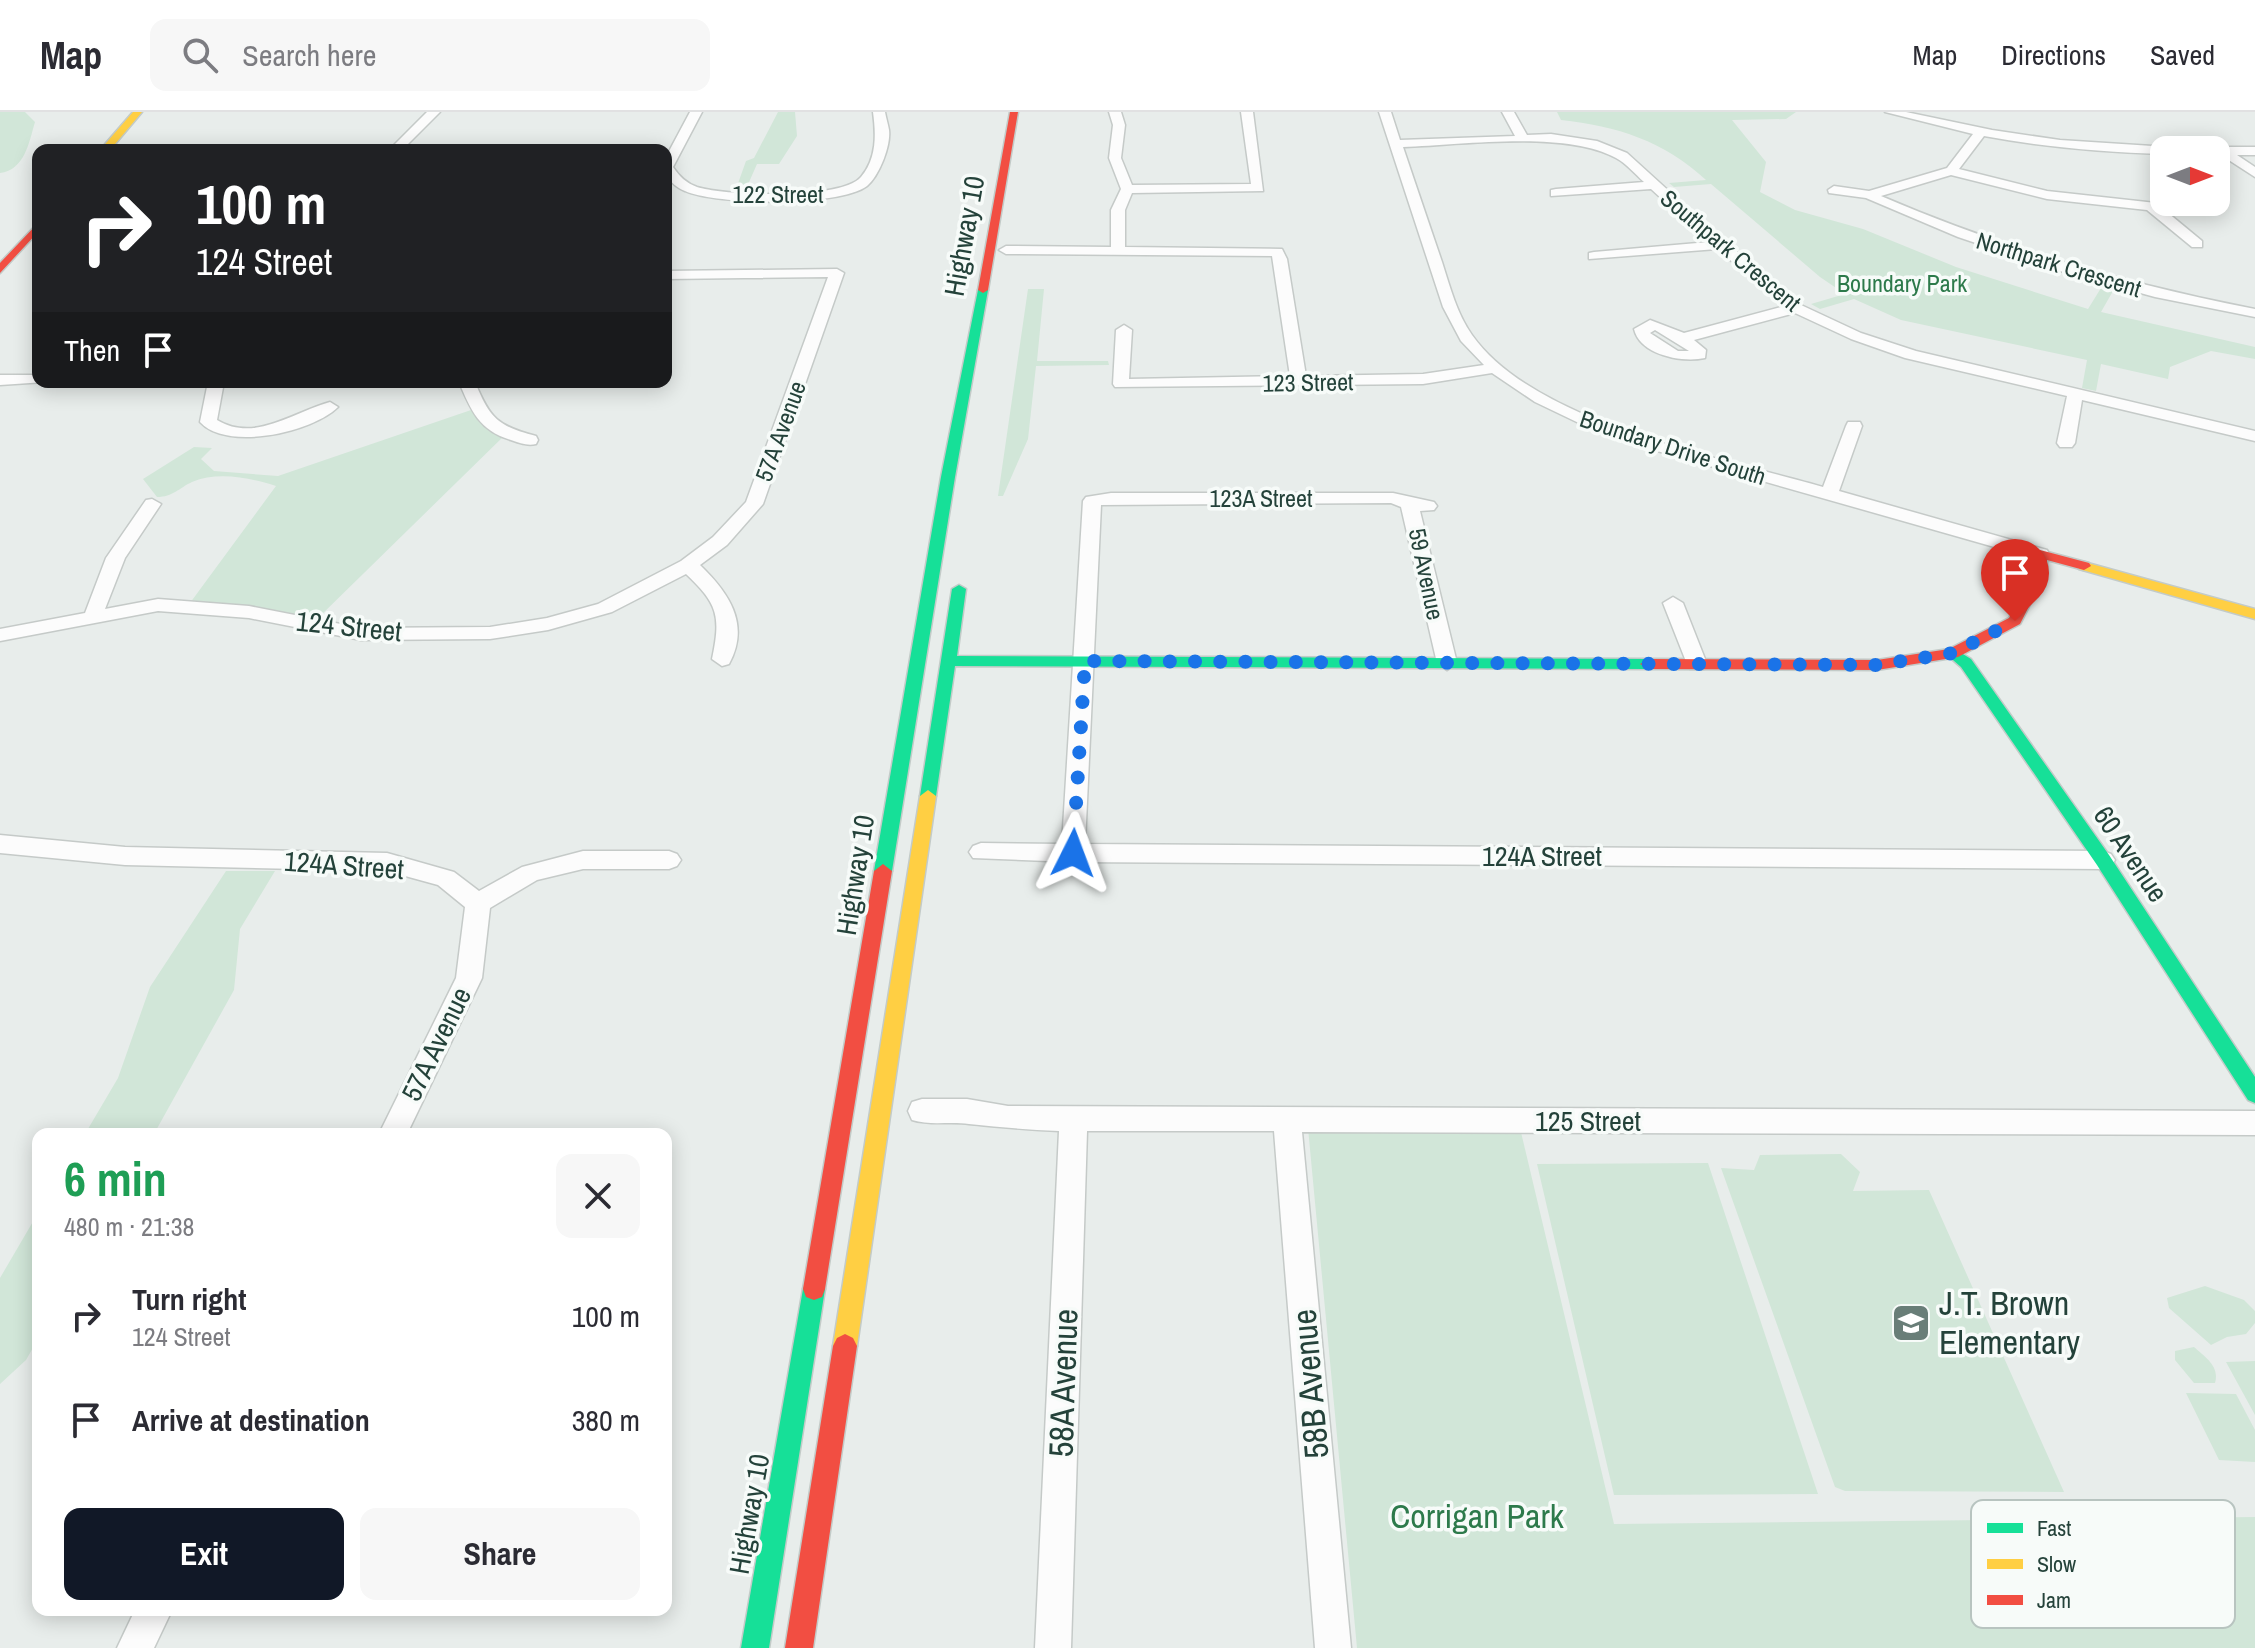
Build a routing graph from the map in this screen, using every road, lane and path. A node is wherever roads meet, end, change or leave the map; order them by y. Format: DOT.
graph roads {
  1 [pos="138,112"];
  2 [pos="434,112"];
  3 [pos="696,112"];
  4 [pos="879,112"];
  5 [pos="1014,112"];
  6 [pos="1028,112"];
  7 [pos="1115,112"];
  8 [pos="1247,112"];
  9 [pos="1385,112"];
  10 [pos="1508,112"];
  11 [pos="1891,112"];
  12 [pos="1979,134"];
  13 [pos="1522,137"];
  14 [pos="110,144"];
  15 [pos="401,144"];
  16 [pos="1396,144"];
  17 [pos="2150,149"];
  18 [pos="2230,151"];
  19 [pos="2255,151"];
  20 [pos="2230,157"];
  21 [pos="672,158"];
  22 [pos="1951,171"];
  23 [pos="2255,173"];
  24 [pos="672,178"];
  25 [pos="1653,185"];
  26 [pos="1127,189"];
  27 [pos="1834,190"];
  28 [pos="1556,193"];
  29 [pos="1869,195"];
  30 [pos="32,233"];
  31 [pos="2197,244"];
  32 [pos="1720,245"];
  33 [pos="1006,250"];
  34 [pos="1118,250"];
  35 [pos="1594,256"];
  36 [pos="0,270"];
  37 [pos="672,275"];
  38 [pos="1796,308"];
  39 [pos="998,313"];
  40 [pos="2255,313"];
  41 [pos="1124,330"];
  42 [pos="1682,338"];
  43 [pos="1495,368"];
  44 [pos="0,380"];
  45 [pos="32,380"];
  46 [pos="1299,382"];
  47 [pos="215,388"];
  48 [pos="469,388"];
  49 [pos="2075,395"];
  50 [pos="330,407"];
  51 [pos="1854,426"];
  52 [pos="2255,436"];
  53 [pos="530,440"];
  54 [pos="2066,443"];
  55 [pos="948,477"];
  56 [pos="1829,495"];
  57 [pos="152,504"];
  58 [pos="1419,505"];
  59 [pos="2040,554"];
  60 [pos="962,564"];
  61 [pos="688,565"];
  62 [pos="1673,603"];
  63 [pos="2255,614"];
  64 [pos="93,618"];
  65 [pos="0,635"];
  66 [pos="1953,653"];
  67 [pos="722,659"];
  68 [pos="950,661"];
  69 [pos="1085,661"];
  70 [pos="1447,663"];
  71 [pos="1697,664"];
  72 [pos="0,844"];
  73 [pos="981,852"];
  74 [pos="1073,853"];
  75 [pos="669,860"];
  76 [pos="2103,860"];
  77 [pos="478,903"];
  78 [pos="2255,1094"];
  79 [pos="922,1111"];
  80 [pos="1073,1118"];
  81 [pos="1287,1119"];
  82 [pos="2255,1123"];
  83 [pos="396,1128"];
  84 [pos="151,1616"];
  85 [pos="135,1648"];
  86 [pos="755,1648"];
  87 [pos="799,1648"];
  88 [pos="1053,1648"];
  89 [pos="1333,1648"];
  1 -- 14 [label="main road"];
  2 -- 15 [label="street"];
  3 -- 21 [label="street, 122 Street"];
  4 -- 24 [label="street, 122 Street"];
  5 -- 55 [label="main road, Highway 10"];
  6 -- 33 [label="main road, Highway 10"];
  7 -- 26 [label="street"];
  8 -- 26 [label="street"];
  9 -- 16 [label="street, Boundary Drive South"];
  10 -- 13 [label="street"];
  11 -- 12 [label="street"];
  12 -- 17 [label="street"];
  12 -- 22 [label="street"];
  13 -- 16 [label="street, Southpark Crescent"];
  13 -- 25 [label="street, Southpark Crescent"];
  16 -- 43 [label="street, Boundary Drive South"];
  18 -- 19 [label="street"];
  20 -- 23 [label="street"];
  22 -- 29 [label="street, Northpark Crescent"];
  22 -- 31 [label="street"];
  25 -- 28 [label="street"];
  25 -- 32 [label="street, Southpark Crescent"];
  26 -- 34 [label="street"];
  27 -- 29 [label="street, Northpark Crescent"];
  29 -- 40 [label="street, Northpark Crescent"];
  30 -- 36 [label="main road"];
  32 -- 35 [label="street"];
  32 -- 38 [label="street, Southpark Crescent"];
  33 -- 34 [label="street"];
  33 -- 39 [label="main road, Highway 10"];
  34 -- 46 [label="street"];
  37 -- 61 [label="street, 57A Avenue"];
  38 -- 42 [label="street"];
  38 -- 49 [label="street, Southpark Crescent"];
  41 -- 46 [label="street, 123 Street"];
  43 -- 46 [label="street, 123 Street"];
  43 -- 56 [label="street, Boundary Drive South"];
  44 -- 45 [label="street"];
  47 -- 50 [label="street"];
  48 -- 53 [label="street"];
  49 -- 52 [label="street, Southpark Crescent"];
  49 -- 54 [label="street"];
  51 -- 56 [label="street"];
  55 -- 68 [label="main road"];
  55 -- 86 [label="main road, Highway 10"];
  56 -- 59 [label="street, Boundary Drive South"];
  57 -- 64 [label="street"];
  58 -- 69 [label="street, 123A Street"];
  58 -- 70 [label="street, 59 Avenue"];
  59 -- 63 [label="main road"];
  59 -- 66 [label="main road"];
  60 -- 68 [label="main road"];
  61 -- 64 [label="street, 124 Street"];
  61 -- 67 [label="street"];
  62 -- 71 [label="street"];
  64 -- 65 [label="street, 124 Street"];
  66 -- 71 [label="main road"];
  66 -- 76 [label="main road, 60 Avenue"];
  68 -- 69 [label="main road"];
  68 -- 87 [label="main road"];
  69 -- 70 [label="main road"];
  69 -- 74 [label="street"];
  70 -- 71 [label="main road"];
  72 -- 77 [label="street, 124A Street"];
  73 -- 74 [label="street, 124A Street"];
  74 -- 76 [label="street, 124A Street"];
  75 -- 77 [label="street"];
  76 -- 78 [label="main road, 60 Avenue"];
  77 -- 83 [label="street, 57A Avenue"];
  79 -- 80 [label="street, 125 Street"];
  80 -- 81 [label="street, 125 Street"];
  80 -- 88 [label="street, 58A Avenue"];
  81 -- 82 [label="street, 125 Street"];
  81 -- 89 [label="street, 58B Avenue"];
  84 -- 85 [label="street"];
}
